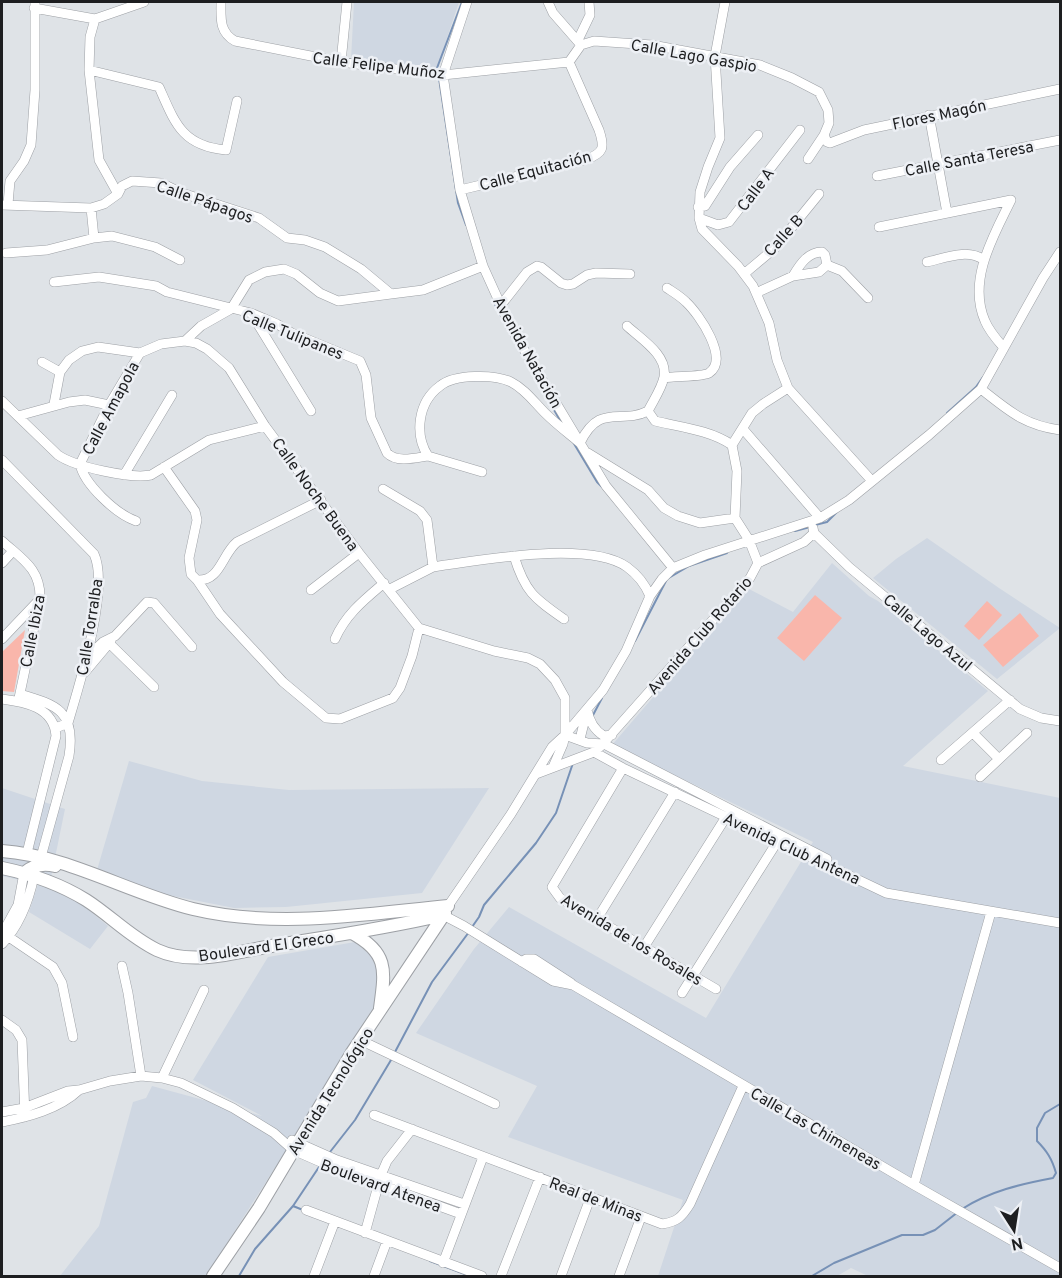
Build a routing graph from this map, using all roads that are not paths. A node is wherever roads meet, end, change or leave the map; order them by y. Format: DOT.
graph roads {
  1 [pos="144,2"];
  2 [pos="221,2"];
  3 [pos="347,2"];
  4 [pos="467,2"];
  5 [pos="548,2"];
  6 [pos="589,2"];
  7 [pos="725,2"];
  8 [pos="34,5"];
  9 [pos="95,19"];
  10 [pos="580,43"];
  11 [pos="715,56"];
  12 [pos="341,62"];
  13 [pos="569,62"];
  14 [pos="89,70"];
  15 [pos="443,75"];
  16 [pos="1060,88"];
  17 [pos="237,101"];
  18 [pos="929,115"];
  19 [pos="800,130"];
  20 [pos="758,135"];
  21 [pos="824,135"];
  22 [pos="1060,140"];
  23 [pos="808,159"];
  24 [pos="938,165"];
  25 [pos="877,176"];
  26 [pos="460,190"];
  27 [pos="118,194"];
  28 [pos="819,194"];
  29 [pos="5,205"];
  30 [pos="698,207"];
  31 [pos="91,208"];
  32 [pos="947,213"];
  33 [pos="699,218"];
  34 [pos="879,227"];
  35 [pos="94,238"];
  36 [pos="1060,252"];
  37 [pos="6,253"];
  38 [pos="180,260"];
  39 [pos="984,260"];
  40 [pos="927,262"];
  41 [pos="483,266"];
  42 [pos="827,266"];
  43 [pos="630,274"];
  44 [pos="744,274"];
  45 [pos="793,276"];
  46 [pos="54,282"];
  47 [pos="667,288"];
  48 [pos="756,293"];
  49 [pos="391,294"];
  50 [pos="868,298"];
  51 [pos="501,305"];
  52 [pos="231,309"];
  53 [pos="251,314"];
  54 [pos="627,326"];
  55 [pos="185,341"];
  56 [pos="1004,348"];
  57 [pos="140,352"];
  58 [pos="42,362"];
  59 [pos="60,372"];
  60 [pos="664,378"];
  61 [pos="788,388"];
  62 [pos="981,389"];
  63 [pos="172,395"];
  64 [pos="2,401"];
  65 [pos="54,404"];
  66 [pos="109,405"];
  67 [pos="311,411"];
  68 [pos="648,411"];
  69 [pos="18,416"];
  70 [pos="265,426"];
  71 [pos="743,429"];
  72 [pos="1060,430"];
  73 [pos="732,445"];
  74 [pos="583,447"];
  75 [pos="428,456"];
  76 [pos="2,460"];
  77 [pos="80,464"];
  78 [pos="164,467"];
  79 [pos="482,472"];
  80 [pos="124,475"];
  81 [pos="872,481"];
  82 [pos="383,489"];
  83 [pos="321,500"];
  84 [pos="735,518"];
  85 [pos="816,520"];
  86 [pos="136,521"];
  87 [pos="814,533"];
  88 [pos="2,540"];
  89 [pos="749,540"];
  90 [pos="13,551"];
  91 [pos="359,553"];
  92 [pos="514,556"];
  93 [pos="2,562"];
  94 [pos="758,563"];
  95 [pos="433,567"];
  96 [pos="673,568"];
  97 [pos="197,580"];
  98 [pos="387,586"];
  99 [pos="311,590"];
  100 [pos="650,596"];
  101 [pos="40,599"];
  102 [pos="564,620"];
  103 [pos="418,628"];
  104 [pos="2,639"];
  105 [pos="335,639"];
  106 [pos="112,640"];
  107 [pos="192,647"];
  108 [pos="87,657"];
  109 [pos="83,674"];
  110 [pos="154,687"];
  111 [pos="19,697"];
  112 [pos="2,699"];
  113 [pos="1010,700"];
  114 [pos="588,713"];
  115 [pos="1060,721"];
  116 [pos="68,723"];
  117 [pos="56,728"];
  118 [pos="973,733"];
  119 [pos="1027,733"];
  120 [pos="565,735"];
  121 [pos="612,735"];
  122 [pos="584,741"];
  123 [pos="604,744"];
  124 [pos="594,752"];
  125 [pos="999,759"];
  126 [pos="941,760"];
  127 [pos="553,767"];
  128 [pos="623,768"];
  129 [pos="536,774"];
  130 [pos="980,777"];
  131 [pos="675,792"];
  132 [pos="726,817"];
  133 [pos="777,842"];
  134 [pos="2,851"];
  135 [pos="27,853"];
  136 [pos="41,857"];
  137 [pos="2,868"];
  138 [pos="30,872"];
  139 [pos="94,874"];
  140 [pos="446,911"];
  141 [pos="991,912"];
  142 [pos="344,916"];
  143 [pos="279,919"];
  144 [pos="597,919"];
  145 [pos="1060,921"];
  146 [pos="4,934"];
  147 [pos="348,934"];
  148 [pos="2,944"];
  149 [pos="644,947"];
  150 [pos="250,950"];
  151 [pos="122,966"];
  152 [pos="692,975"];
  153 [pos="716,989"];
  154 [pos="204,990"];
  155 [pos="682,993"];
  156 [pos="379,1011"];
  157 [pos="2,1020"];
  158 [pos="73,1037"];
  159 [pos="360,1040"];
  160 [pos="141,1076"];
  161 [pos="162,1078"];
  162 [pos="743,1086"];
  163 [pos="495,1104"];
  164 [pos="24,1112"];
  165 [pos="374,1115"];
  166 [pos="2,1118"];
  167 [pos="412,1129"];
  168 [pos="295,1146"];
  169 [pos="483,1157"];
  170 [pos="540,1177"];
  171 [pos="380,1180"];
  172 [pos="914,1185"];
  173 [pos="591,1196"];
  174 [pos="464,1204"];
  175 [pos="306,1210"];
  176 [pos="461,1214"];
  177 [pos="641,1217"];
  178 [pos="335,1221"];
  179 [pos="365,1233"];
  180 [pos="387,1241"];
  181 [pos="443,1263"];
  182 [pos="1060,1268"];
  183 [pos="213,1276"];
  184 [pos="314,1276"];
  185 [pos="374,1276"];
  186 [pos="482,1276"];
  187 [pos="501,1276"];
  188 [pos="561,1276"];
  189 [pos="619,1276"];
  1 -- 9 [label="street"];
  2 -- 12 [label="street, Calle Felipe Muñoz"];
  3 -- 12 [label="street"];
  4 -- 15 [label="street, Avenida Natación"];
  5 -- 10 [label="street"];
  6 -- 10 [label="street"];
  7 -- 11 [label="street"];
  8 -- 9 [label="street"];
  8 -- 29 [label="street"];
  9 -- 14 [label="street"];
  10 -- 11 [label="street, Calle Lago Gaspio"];
  10 -- 13 [label="street"];
  11 -- 21 [label="street, Calle Lago Gaspio"];
  11 -- 30 [label="street"];
  12 -- 15 [label="street, Calle Felipe Muñoz"];
  13 -- 15 [label="street, Calle Felipe Muñoz"];
  13 -- 26 [label="street, Calle Equitación"];
  14 -- 17 [label="street"];
  14 -- 27 [label="street"];
  15 -- 26 [label="street, Avenida Natación"];
  16 -- 18 [label="street, Flores Magón"];
  18 -- 21 [label="street, Flores Magón"];
  18 -- 24 [label="street"];
  19 -- 33 [label="street, Calle A"];
  20 -- 30 [label="street"];
  21 -- 23 [label="street, Calle Lago Gaspio"];
  22 -- 24 [label="street, Calle Santa Teresa"];
  24 -- 25 [label="street, Calle Santa Teresa"];
  24 -- 32 [label="street"];
  26 -- 41 [label="street, Avenida Natación"];
  27 -- 31 [label="street, Calle Pápagos"];
  27 -- 49 [label="street, Calle Pápagos"];
  28 -- 44 [label="street, Calle B"];
  29 -- 31 [label="street, Calle Pápagos"];
  30 -- 33 [label="street"];
  31 -- 35 [label="street"];
  32 -- 34 [label="street"];
  32 -- 39 [label="street"];
  33 -- 44 [label="street"];
  35 -- 37 [label="street"];
  35 -- 38 [label="street"];
  36 -- 56 [label="street"];
  39 -- 40 [label="street"];
  39 -- 56 [label="street"];
  41 -- 49 [label="street"];
  41 -- 51 [label="street, Avenida Natación"];
  42 -- 45 [label="street"];
  42 -- 45 [label="street"];
  42 -- 50 [label="street"];
  43 -- 51 [label="street"];
  44 -- 48 [label="street"];
  45 -- 48 [label="street"];
  46 -- 52 [label="street, Calle Tulipanes"];
  47 -- 60 [label="street"];
  48 -- 61 [label="street"];
  49 -- 52 [label="street"];
  51 -- 74 [label="street, Avenida Natación"];
  52 -- 53 [label="street, Calle Tulipanes"];
  52 -- 55 [label="street"];
  53 -- 67 [label="street"];
  53 -- 75 [label="street, Calle Tulipanes"];
  54 -- 60 [label="street"];
  55 -- 57 [label="street"];
  55 -- 70 [label="street, Calle Noche Buena"];
  56 -- 62 [label="street"];
  57 -- 59 [label="street"];
  57 -- 66 [label="street, Calle Amapola"];
  58 -- 59 [label="street"];
  59 -- 65 [label="street"];
  60 -- 68 [label="street"];
  61 -- 71 [label="street"];
  61 -- 81 [label="street"];
  62 -- 72 [label="street"];
  62 -- 81 [label="street"];
  63 -- 80 [label="street"];
  64 -- 69 [label="street"];
  65 -- 66 [label="street"];
  65 -- 69 [label="street"];
  66 -- 77 [label="street, Calle Amapola"];
  68 -- 73 [label="street"];
  68 -- 74 [label="street"];
  69 -- 77 [label="street"];
  70 -- 78 [label="street"];
  70 -- 83 [label="street, Calle Noche Buena"];
  71 -- 73 [label="street"];
  71 -- 85 [label="street"];
  73 -- 84 [label="street"];
  74 -- 75 [label="street"];
  74 -- 84 [label="street"];
  74 -- 96 [label="street, Avenida Natación"];
  75 -- 79 [label="street, Calle Tulipanes"];
  76 -- 108 [label="street, Calle Torralba"];
  77 -- 80 [label="street"];
  77 -- 86 [label="street"];
  78 -- 80 [label="street"];
  78 -- 97 [label="street"];
  81 -- 85 [label="street"];
  82 -- 95 [label="street"];
  83 -- 91 [label="street, Calle Noche Buena"];
  83 -- 97 [label="street"];
  84 -- 89 [label="street"];
  85 -- 87 [label="street"];
  85 -- 89 [label="street"];
  87 -- 94 [label="street, Avenida Club Rotario"];
  87 -- 113 [label="street, Calle Lago Azul"];
  88 -- 90 [label="street, Calle Ibiza"];
  89 -- 94 [label="street"];
  89 -- 96 [label="street"];
  90 -- 93 [label="street"];
  90 -- 101 [label="street, Calle Ibiza"];
  91 -- 98 [label="street, Calle Noche Buena"];
  91 -- 99 [label="street"];
  92 -- 95 [label="street"];
  92 -- 100 [label="street"];
  92 -- 102 [label="street"];
  94 -- 121 [label="street, Avenida Club Rotario"];
  95 -- 98 [label="street"];
  96 -- 100 [label="street"];
  97 -- 103 [label="street"];
  98 -- 103 [label="street, Calle Noche Buena"];
  98 -- 105 [label="street"];
  100 -- 114 [label="street"];
  101 -- 104 [label="street"];
  101 -- 111 [label="street, Calle Ibiza"];
  103 -- 120 [label="street"];
  106 -- 107 [label="street"];
  106 -- 108 [label="street"];
  106 -- 109 [label="street"];
  106 -- 110 [label="street"];
  108 -- 109 [label="street, Calle Torralba"];
  109 -- 116 [label="street, Calle Torralba"];
  111 -- 112 [label="street"];
  111 -- 116 [label="street"];
  111 -- 117 [label="street"];
  113 -- 115 [label="street, Calle Lago Azul"];
  113 -- 118 [label="street"];
  114 -- 120 [label="street"];
  114 -- 121 [label="street"];
  114 -- 122 [label="street"];
  116 -- 117 [label="street"];
  116 -- 136 [label="street, Calle Torralba"];
  117 -- 135 [label="street"];
  118 -- 125 [label="street"];
  118 -- 126 [label="street"];
  119 -- 125 [label="street"];
  120 -- 122 [label="street, Avenida Club Antena"];
  120 -- 127 [label="street"];
  120 -- 129 [label="street"];
  121 -- 123 [label="street, Avenida Club Rotario"];
  122 -- 123 [label="street, Avenida Club Antena"];
  122 -- 124 [label="street"];
  123 -- 124 [label="street, Avenida Club Rotario"];
  123 -- 145 [label="street, Avenida Club Antena"];
  124 -- 127 [label="street"];
  124 -- 128 [label="street, Avenida Club Antena"];
  125 -- 130 [label="street"];
  127 -- 129 [label="street"];
  128 -- 131 [label="street, Avenida Club Antena"];
  128 -- 144 [label="street, Avenida de los Rosales"];
  129 -- 140 [label="street"];
  131 -- 132 [label="street, Avenida Club Antena"];
  131 -- 144 [label="street"];
  132 -- 133 [label="street, Avenida Club Antena"];
  132 -- 149 [label="street"];
  133 -- 141 [label="street, Avenida Club Antena"];
  133 -- 152 [label="street"];
  134 -- 135 [label="main road, Boulevard El Greco"];
  134 -- 138 [label="main road"];
  135 -- 136 [label="main road, Boulevard El Greco"];
  136 -- 139 [label="main road, Boulevard El Greco"];
  137 -- 138 [label="main road, Boulevard El Greco"];
  138 -- 139 [label="main road"];
  138 -- 146 [label="street"];
  138 -- 150 [label="main road, Boulevard El Greco"];
  139 -- 143 [label="main road, Boulevard El Greco"];
  140 -- 142 [label="main road, Boulevard El Greco"];
  140 -- 147 [label="main road, Boulevard El Greco"];
  140 -- 156 [label="main road, Avenida Tecnológico"];
  140 -- 162 [label="street, Calle Las Chimeneas"];
  141 -- 145 [label="street, Avenida Club Antena"];
  141 -- 172 [label="street"];
  142 -- 143 [label="main road, Boulevard El Greco"];
  142 -- 147 [label="main road"];
  143 -- 150 [label="main road"];
  144 -- 149 [label="street, Avenida de los Rosales"];
  146 -- 148 [label="street"];
  146 -- 158 [label="street"];
  147 -- 150 [label="main road, Boulevard El Greco"];
  147 -- 156 [label="main road"];
  149 -- 152 [label="street, Avenida de los Rosales"];
  151 -- 160 [label="street"];
  152 -- 153 [label="street, Avenida de los Rosales"];
  152 -- 155 [label="street"];
  154 -- 161 [label="street"];
  156 -- 159 [label="main road, Avenida Tecnológico"];
  157 -- 164 [label="street"];
  159 -- 163 [label="street"];
  159 -- 168 [label="main road, Avenida Tecnológico"];
  160 -- 161 [label="street, Boulevard Atenea"];
  160 -- 164 [label="street, Boulevard Atenea"];
  161 -- 168 [label="street, Boulevard Atenea"];
  162 -- 172 [label="street, Calle Las Chimeneas"];
  162 -- 177 [label="street, Real de Minas"];
  164 -- 166 [label="street, Boulevard Atenea"];
  165 -- 167 [label="street, Real de Minas"];
  167 -- 169 [label="street, Real de Minas"];
  167 -- 171 [label="street"];
  168 -- 171 [label="street, Boulevard Atenea"];
  168 -- 183 [label="main road, Avenida Tecnológico"];
  169 -- 170 [label="street, Real de Minas"];
  169 -- 174 [label="street"];
  170 -- 173 [label="street, Real de Minas"];
  170 -- 187 [label="street"];
  171 -- 174 [label="street, Boulevard Atenea"];
  171 -- 176 [label="street, Boulevard Atenea"];
  171 -- 179 [label="street"];
  172 -- 182 [label="street, Calle Las Chimeneas"];
  173 -- 177 [label="street, Real de Minas"];
  173 -- 188 [label="street"];
  174 -- 176 [label="street"];
  175 -- 178 [label="street"];
  176 -- 181 [label="street"];
  177 -- 189 [label="street"];
  178 -- 179 [label="street"];
  178 -- 184 [label="street"];
  179 -- 180 [label="street"];
  180 -- 181 [label="street"];
  180 -- 185 [label="street"];
  181 -- 186 [label="street"];
}
